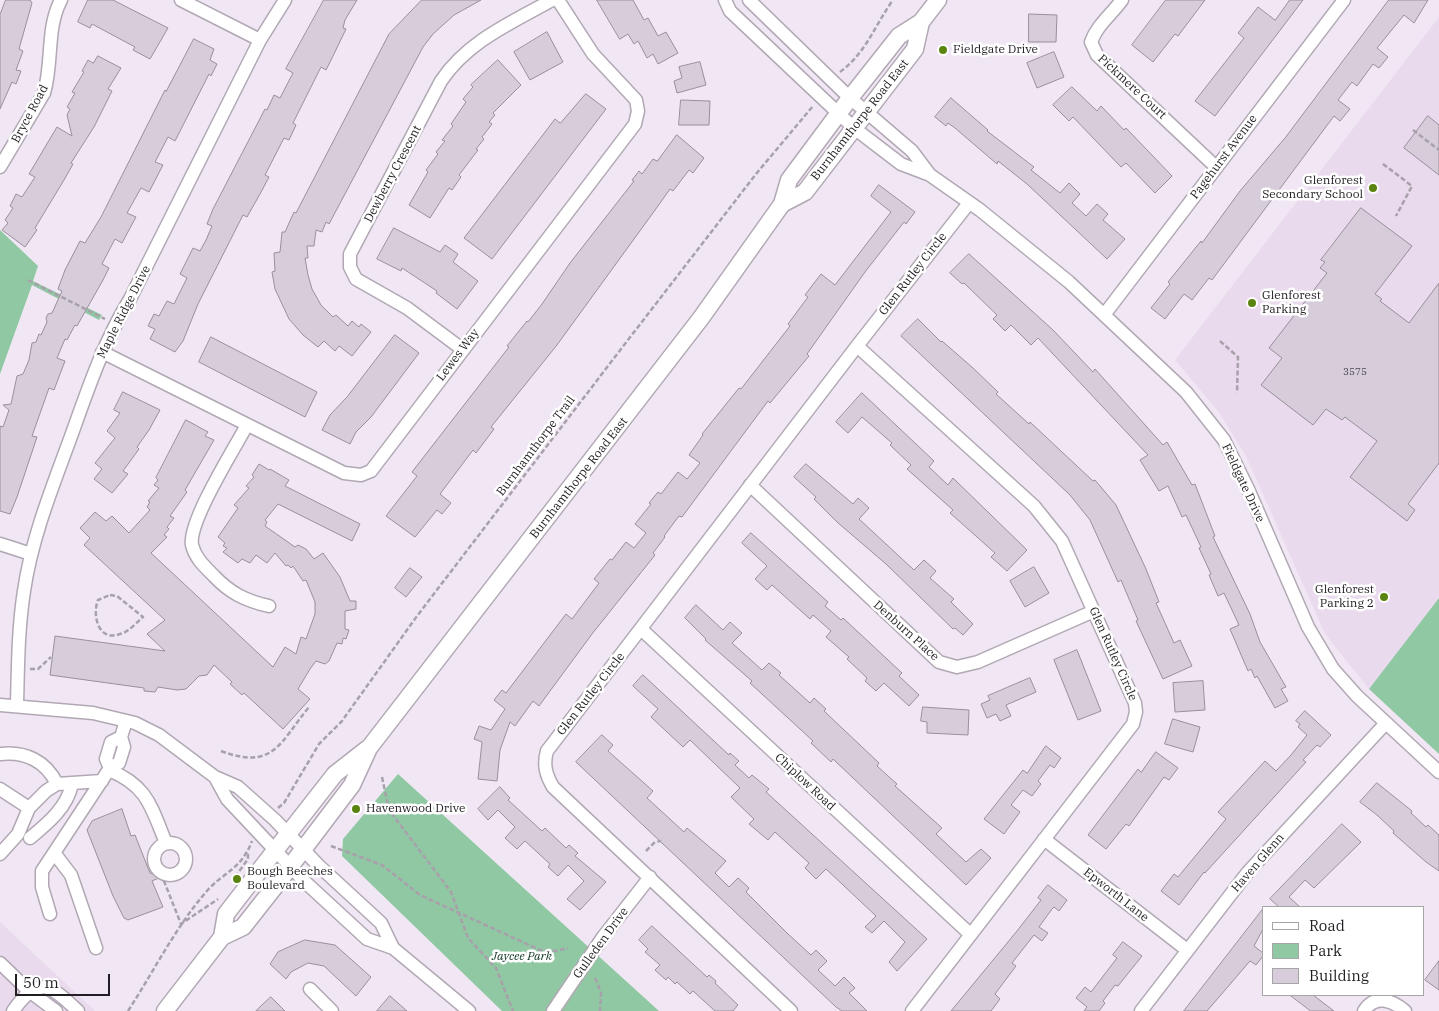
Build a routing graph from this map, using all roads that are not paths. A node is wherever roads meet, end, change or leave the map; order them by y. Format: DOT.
graph roads {
  1 [pos="61,0"];
  2 [pos="181,0"];
  3 [pos="285,0"];
  4 [pos="552,0"];
  5 [pos="558,0"];
  6 [pos="724,0"];
  7 [pos="749,0"];
  8 [pos="938,0"];
  9 [pos="1122,0"];
  10 [pos="1344,0"];
  11 [pos="921,22"];
  12 [pos="260,40"];
  13 [pos="850,98"];
  14 [pos="866,112"];
  15 [pos="838,115"];
  16 [pos="854,128"];
  17 [pos="0,167"];
  18 [pos="1216,167"];
  19 [pos="930,175"];
  20 [pos="969,202"];
  21 [pos="782,204"];
  22 [pos="1104,315"];
  23 [pos="857,346"];
  24 [pos="462,349"];
  25 [pos="102,352"];
  26 [pos="247,425"];
  27 [pos="750,485"];
  28 [pos="0,544"];
  29 [pos="31,554"];
  30 [pos="269,606"];
  31 [pos="1094,611"];
  32 [pos="641,629"];
  33 [pos="0,704"];
  34 [pos="17,705"];
  35 [pos="126,721"];
  36 [pos="1386,723"];
  37 [pos="369,748"];
  38 [pos="0,754"];
  39 [pos="1439,772"];
  40 [pos="107,773"];
  41 [pos="215,777"];
  42 [pos="57,784"];
  43 [pos="72,784"];
  44 [pos="0,789"];
  45 [pos="29,808"];
  46 [pos="289,834"];
  47 [pos="30,838"];
  48 [pos="1044,839"];
  49 [pos="166,843"];
  50 [pos="304,849"];
  51 [pos="276,850"];
  52 [pos="0,854"];
  53 [pos="55,854"];
  54 [pos="291,866"];
  55 [pos="650,877"];
  56 [pos="50,914"];
  57 [pos="970,934"];
  58 [pos="222,937"];
  59 [pos="96,948"];
  60 [pos="393,948"];
  61 [pos="1187,950"];
  62 [pos="0,962"];
  63 [pos="310,989"];
  64 [pos="29,991"];
  65 [pos="13,1011"];
  66 [pos="56,1011"];
  67 [pos="78,1011"];
  68 [pos="165,1011"];
  69 [pos="332,1011"];
  70 [pos="469,1011"];
  71 [pos="553,1011"];
  72 [pos="791,1011"];
  73 [pos="912,1011"];
  74 [pos="1141,1011"];
  75 [pos="1364,1011"];
  76 [pos="1405,1011"];
  1 -- 17 [label="street, Bryce Road"];
  2 -- 12 [label="street"];
  3 -- 12 [label="street, Maple Ridge Drive"];
  4 -- 24 [label="street, Dewberry Crescent"];
  5 -- 24 [label="street, Lewes Way"];
  6 -- 15 [label="street, Fieldgate Drive"];
  7 -- 13 [label="street, Fieldgate Drive"];
  8 -- 11 [label="main road, Burnhamthorpe Road East"];
  9 -- 18 [label="street, Pickmere Court"];
  10 -- 18 [label="street, Pagehurst Avenue"];
  11 -- 13 [label="main road, Burnhamthorpe Road East"];
  11 -- 14 [label="main road, Burnhamthorpe Road East"];
  12 -- 25 [label="street, Maple Ridge Drive"];
  13 -- 14 [label="street, Fieldgate Drive"];
  13 -- 15 [label="main road, Burnhamthorpe Road East"];
  14 -- 16 [label="main road, Burnhamthorpe Road East"];
  14 -- 19 [label="street, Fieldgate Drive"];
  15 -- 16 [label="street, Fieldgate Drive"];
  15 -- 21 [label="main road, Burnhamthorpe Road East"];
  16 -- 19 [label="street, Fieldgate Drive"];
  16 -- 21 [label="main road, Burnhamthorpe Road East"];
  18 -- 22 [label="street, Pagehurst Avenue"];
  19 -- 20 [label="street, Fieldgate Drive"];
  20 -- 22 [label="street, Fieldgate Drive"];
  20 -- 23 [label="street, Glen Rutley Circle"];
  21 -- 37 [label="main road, Burnhamthorpe Road East"];
  22 -- 36 [label="street, Fieldgate Drive"];
  23 -- 27 [label="street, Glen Rutley Circle"];
  23 -- 31 [label="street, Glen Rutley Circle"];
  24 -- 26 [label="street, Lewes Way"];
  25 -- 26 [label="street, Lewes Way"];
  25 -- 29 [label="street, Maple Ridge Drive"];
  26 -- 30 [label="street"];
  27 -- 31 [label="street, Denburn Place"];
  27 -- 32 [label="street, Glen Rutley Circle"];
  28 -- 29 [label="street"];
  29 -- 34 [label="street, Maple Ridge Drive"];
  31 -- 48 [label="street, Glen Rutley Circle"];
  32 -- 55 [label="street, Glen Rutley Circle"];
  32 -- 57 [label="street, Chiplow Road"];
  33 -- 34 [label="street"];
  34 -- 35 [label="street"];
  35 -- 40 [label="street"];
  35 -- 41 [label="street"];
  36 -- 39 [label="street, Fieldgate Drive"];
  36 -- 61 [label="street, Haven Glenn"];
  37 -- 46 [label="main road, Burnhamthorpe Road East"];
  37 -- 50 [label="main road, Burnhamthorpe Road East"];
  38 -- 42 [label="street"];
  40 -- 43 [label="street"];
  40 -- 49 [label="street"];
  40 -- 53 [label="street"];
  41 -- 46 [label="street"];
  41 -- 51 [label="street"];
  42 -- 43 [label="street"];
  42 -- 45 [label="street"];
  43 -- 47 [label="street"];
  44 -- 45 [label="street"];
  45 -- 52 [label="street"];
  46 -- 50 [label="street"];
  46 -- 51 [label="main road, Burnhamthorpe Road East"];
  48 -- 57 [label="street, Glen Rutley Circle"];
  48 -- 61 [label="street, Epworth Lane"];
  49 -- 49 [label="street"];
  50 -- 54 [label="main road, Burnhamthorpe Road East"];
  50 -- 60 [label="street"];
  51 -- 54 [label="street"];
  51 -- 58 [label="main road, Burnhamthorpe Road East"];
  53 -- 56 [label="street"];
  53 -- 59 [label="street"];
  54 -- 58 [label="main road, Burnhamthorpe Road East"];
  54 -- 60 [label="street"];
  55 -- 71 [label="street, Gulleden Drive"];
  55 -- 72 [label="street, Glen Rutley Circle"];
  57 -- 73 [label="street, Glen Rutley Circle"];
  58 -- 68 [label="main road, Burnhamthorpe Road East"];
  60 -- 70 [label="street"];
  61 -- 74 [label="street, Haven Glenn"];
  62 -- 64 [label="street"];
  63 -- 69 [label="street"];
  64 -- 65 [label="street"];
  64 -- 66 [label="street"];
  64 -- 67 [label="street"];
  75 -- 76 [label="street"];
}
